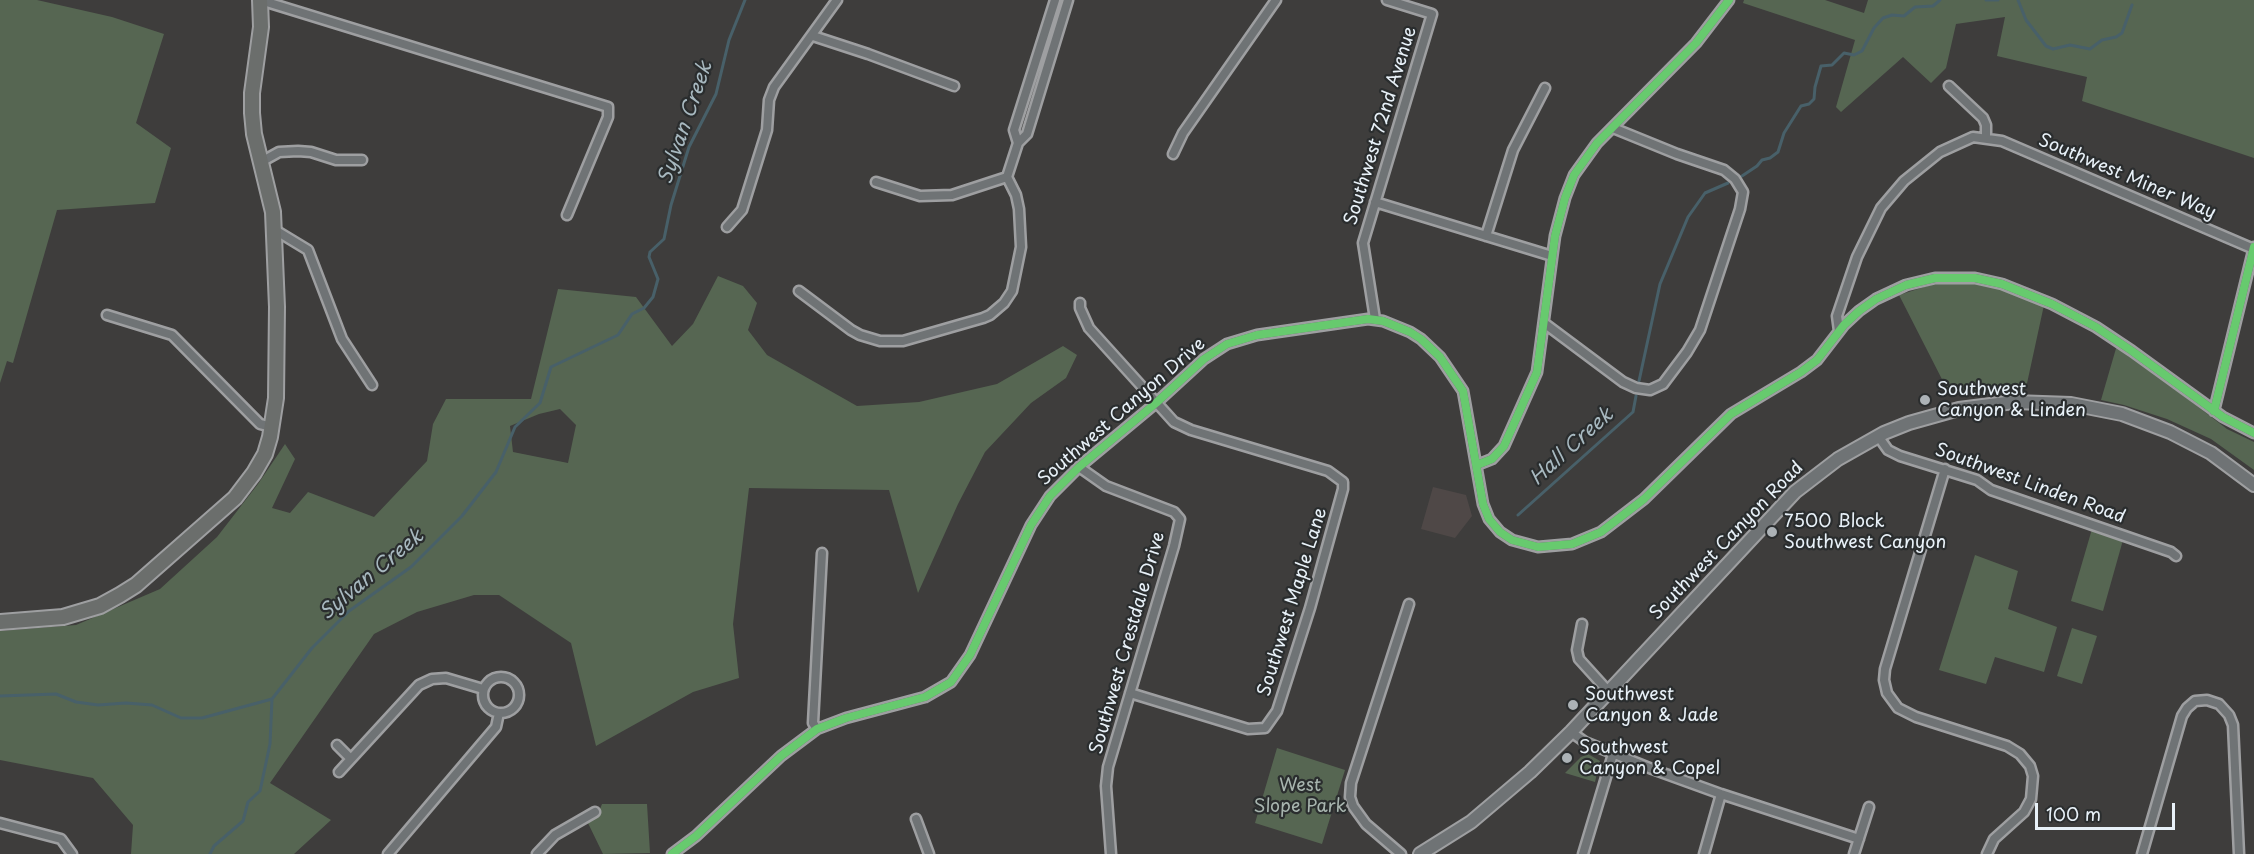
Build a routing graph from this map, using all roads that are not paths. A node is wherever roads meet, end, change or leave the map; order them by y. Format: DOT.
graph roads {
  1 [pos="260,0"];
  2 [pos="837,0"];
  3 [pos="1055,0"];
  4 [pos="1068,0"];
  5 [pos="1276,0"];
  6 [pos="1387,0"];
  7 [pos="1729,0"];
  8 [pos="813,36"];
  9 [pos="954,86"];
  10 [pos="1950,86"];
  11 [pos="1545,88"];
  12 [pos="1613,128"];
  13 [pos="1986,137"];
  14 [pos="1018,143"];
  15 [pos="1173,154"];
  16 [pos="362,160"];
  17 [pos="261,162"];
  18 [pos="1007,177"];
  19 [pos="876,182"];
  20 [pos="1375,202"];
  21 [pos="567,215"];
  22 [pos="727,227"];
  23 [pos="275,230"];
  24 [pos="1486,236"];
  25 [pos="2254,248"];
  26 [pos="1552,256"];
  27 [pos="800,291"];
  28 [pos="1080,303"];
  29 [pos="107,315"];
  30 [pos="1375,319"];
  31 [pos="1544,323"];
  32 [pos="1839,332"];
  33 [pos="372,385"];
  34 [pos="1156,403"];
  35 [pos="2214,411"];
  36 [pos="272,427"];
  37 [pos="2254,433"];
  38 [pos="1878,436"];
  39 [pos="1477,465"];
  40 [pos="1079,467"];
  41 [pos="1945,470"];
  42 [pos="2254,485"];
  43 [pos="822,553"];
  44 [pos="2176,556"];
  45 [pos="1409,603"];
  46 [pos="0,622"];
  47 [pos="1582,624"];
  48 [pos="483,688"];
  49 [pos="1608,691"];
  50 [pos="1130,693"];
  51 [pos="499,713"];
  52 [pos="817,729"];
  53 [pos="1571,732"];
  54 [pos="337,745"];
  55 [pos="1613,754"];
  56 [pos="351,759"];
  57 [pos="339,772"];
  58 [pos="1721,794"];
  59 [pos="1869,807"];
  60 [pos="595,812"];
  61 [pos="916,819"];
  62 [pos="0,823"];
  63 [pos="1859,839"];
  64 [pos="72,854"];
  65 [pos="388,854"];
  66 [pos="537,854"];
  67 [pos="672,854"];
  68 [pos="929,854"];
  69 [pos="1111,854"];
  70 [pos="1401,854"];
  71 [pos="1420,854"];
  72 [pos="1583,854"];
  73 [pos="1704,854"];
  74 [pos="1854,854"];
  75 [pos="1987,854"];
  76 [pos="2142,854"];
  77 [pos="2239,854"];
  1 -- 17 [label="main road"];
  1 -- 21 [label="street"];
  2 -- 8 [label="street"];
  3 -- 14 [label="street"];
  4 -- 14 [label="street"];
  5 -- 15 [label="street"];
  6 -- 20 [label="street, Southwest 72nd Avenue"];
  7 -- 12 [label="street"];
  8 -- 9 [label="street"];
  8 -- 22 [label="street"];
  10 -- 13 [label="street"];
  11 -- 24 [label="street"];
  12 -- 26 [label="street"];
  12 -- 31 [label="street"];
  13 -- 25 [label="street, Southwest Miner Way"];
  13 -- 32 [label="street, Southwest Miner Way"];
  14 -- 18 [label="street"];
  16 -- 17 [label="street"];
  17 -- 23 [label="main road"];
  18 -- 19 [label="street"];
  18 -- 27 [label="street"];
  20 -- 24 [label="street"];
  20 -- 30 [label="street, Southwest 72nd Avenue"];
  23 -- 33 [label="street"];
  23 -- 36 [label="main road"];
  24 -- 26 [label="street"];
  25 -- 35 [label="street"];
  26 -- 31 [label="street"];
  28 -- 34 [label="street"];
  29 -- 36 [label="street"];
  30 -- 34 [label="street, Southwest Canyon Drive"];
  30 -- 39 [label="street, Southwest Canyon Drive"];
  31 -- 39 [label="street"];
  32 -- 35 [label="street, Southwest Canyon Drive"];
  32 -- 39 [label="street, Southwest Canyon Drive"];
  34 -- 40 [label="street, Southwest Canyon Drive"];
  34 -- 50 [label="street, Southwest Maple Lane"];
  35 -- 37 [label="street, Southwest Canyon Drive"];
  36 -- 46 [label="main road"];
  38 -- 41 [label="street, Southwest Linden Road"];
  38 -- 42 [label="main road, Southwest Canyon Road"];
  38 -- 49 [label="main road, Southwest Canyon Road"];
  40 -- 50 [label="street, Southwest Crestdale Drive"];
  40 -- 52 [label="street, Southwest Canyon Drive"];
  41 -- 44 [label="street, Southwest Linden Road"];
  41 -- 75 [label="street"];
  43 -- 52 [label="street"];
  45 -- 70 [label="street"];
  47 -- 49 [label="street"];
  48 -- 51 [label="street"];
  48 -- 51 [label="street"];
  48 -- 56 [label="street"];
  49 -- 53 [label="main road, Southwest Canyon Road"];
  50 -- 69 [label="street, Southwest Crestdale Drive"];
  51 -- 65 [label="street"];
  52 -- 67 [label="street, Southwest Canyon Drive"];
  53 -- 55 [label="street"];
  53 -- 71 [label="main road, Southwest Canyon Road"];
  54 -- 56 [label="street"];
  55 -- 58 [label="street"];
  55 -- 72 [label="street"];
  56 -- 57 [label="street"];
  58 -- 63 [label="street"];
  58 -- 73 [label="street"];
  59 -- 63 [label="street"];
  60 -- 66 [label="street"];
  61 -- 68 [label="street"];
  62 -- 64 [label="street"];
  63 -- 74 [label="street"];
  76 -- 77 [label="street"];
}
